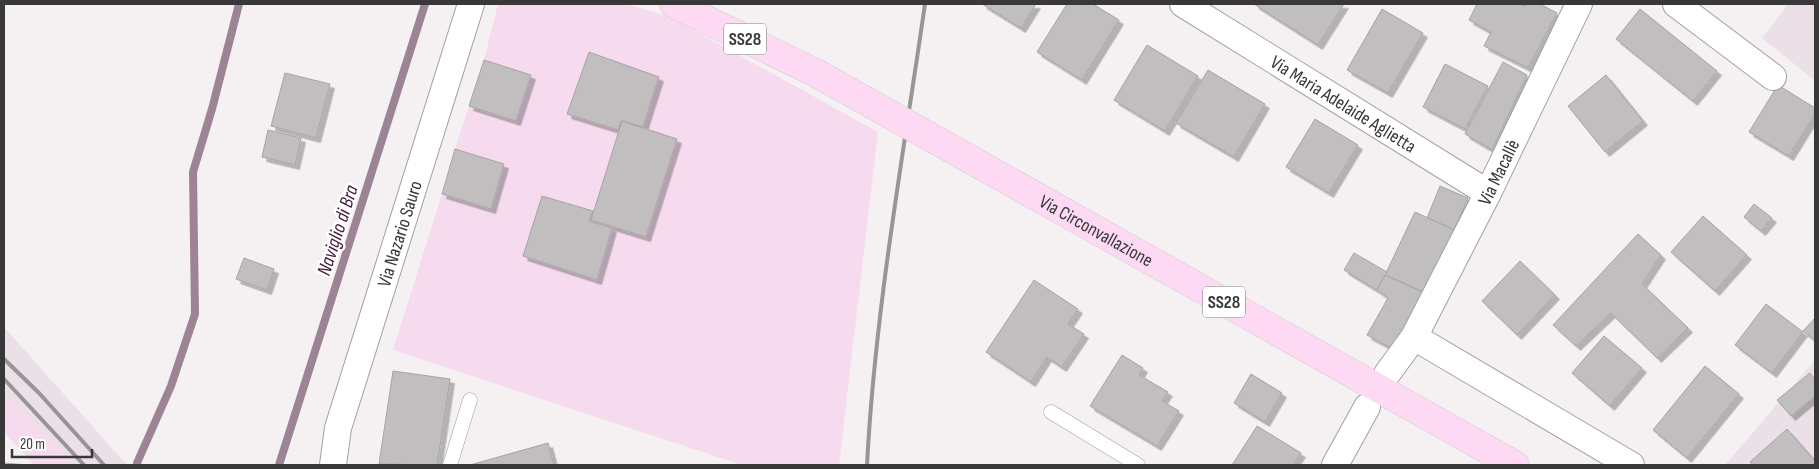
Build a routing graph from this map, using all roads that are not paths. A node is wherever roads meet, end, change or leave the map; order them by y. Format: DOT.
graph roads {
  1 [pos="471,4"];
  2 [pos="674,4"];
  3 [pos="1579,4"];
  4 [pos="1676,4"];
  5 [pos="1193,7"];
  6 [pos="1772,77"];
  7 [pos="1488,193"];
  8 [pos="1414,337"];
  9 [pos="1387,374"];
  10 [pos="470,400"];
  11 [pos="1367,408"];
  12 [pos="1052,412"];
  13 [pos="333,465"];
  14 [pos="450,465"];
  15 [pos="1138,465"];
  16 [pos="1336,465"];
  17 [pos="1515,465"];
  18 [pos="1631,465"];
  1 -- 13 [label="street, Via Nazario Sauro"];
  2 -- 17 [label="main road, Via Circonvallazione / SS28, bridge"];
  3 -- 7 [label="street, Via Macallè"];
  4 -- 6 [label="street"];
  5 -- 7 [label="street, Via Maria Adelaide Aglietta"];
  7 -- 8 [label="street, Via Macallè"];
  8 -- 9 [label="street, Via Macallè"];
  8 -- 18 [label="street"];
  10 -- 14 [label="lane"];
  11 -- 16 [label="street"];
  12 -- 15 [label="lane"];
}
